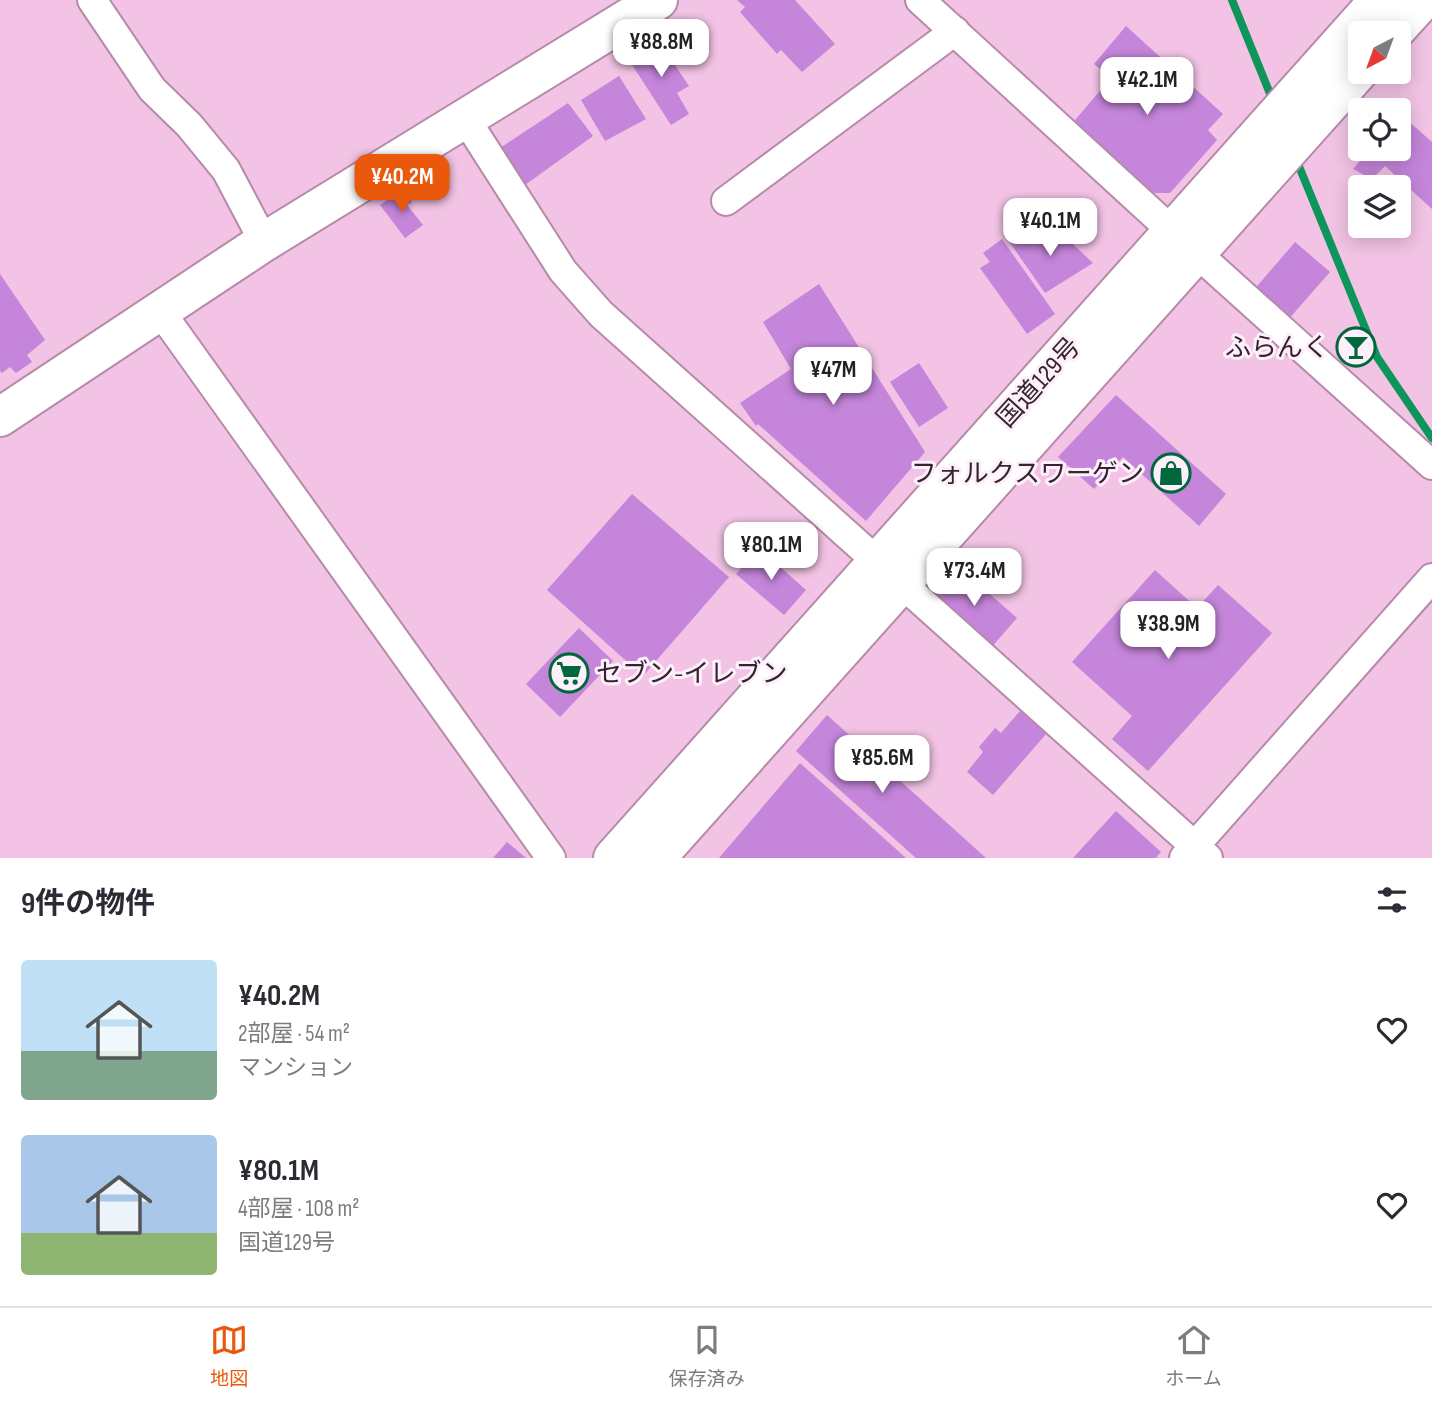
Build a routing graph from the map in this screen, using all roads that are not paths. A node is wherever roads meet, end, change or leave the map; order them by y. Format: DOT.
graph roads {
  1 [pos="92,0"];
  2 [pos="920,0"];
  3 [pos="1379,0"];
  4 [pos="1423,0"];
  5 [pos="652,2"];
  6 [pos="1404,21"];
  7 [pos="955,31"];
  8 [pos="1348,80"];
  9 [pos="465,118"];
  10 [pos="1283,131"];
  11 [pos="726,201"];
  12 [pos="264,242"];
  13 [pos="1184,242"];
  14 [pos="160,311"];
  15 [pos="0,417"];
  16 [pos="1432,465"];
  17 [pos="890,572"];
  18 [pos="1432,578"];
  19 [pos="1196,854"];
  20 [pos="551,858"];
  21 [pos="612,858"];
  22 [pos="656,858"];
  1 -- 12 [label="street"];
  2 -- 7 [label="street"];
  3 -- 10 [label="main road, 国道129号"];
  4 -- 6 [label="main road"];
  5 -- 9 [label="main road"];
  7 -- 11 [label="street"];
  7 -- 13 [label="street"];
  8 -- 10 [label="main road, 国道129号"];
  9 -- 12 [label="main road"];
  9 -- 17 [label="street"];
  10 -- 13 [label="main road, 国道129号"];
  12 -- 14 [label="main road"];
  13 -- 16 [label="street"];
  13 -- 17 [label="main road, 国道129号"];
  14 -- 15 [label="main road"];
  14 -- 20 [label="street"];
  17 -- 19 [label="street"];
  17 -- 21 [label="main road, 国道129号"];
  17 -- 22 [label="main road, 国道129号"];
  18 -- 19 [label="street"];
}
